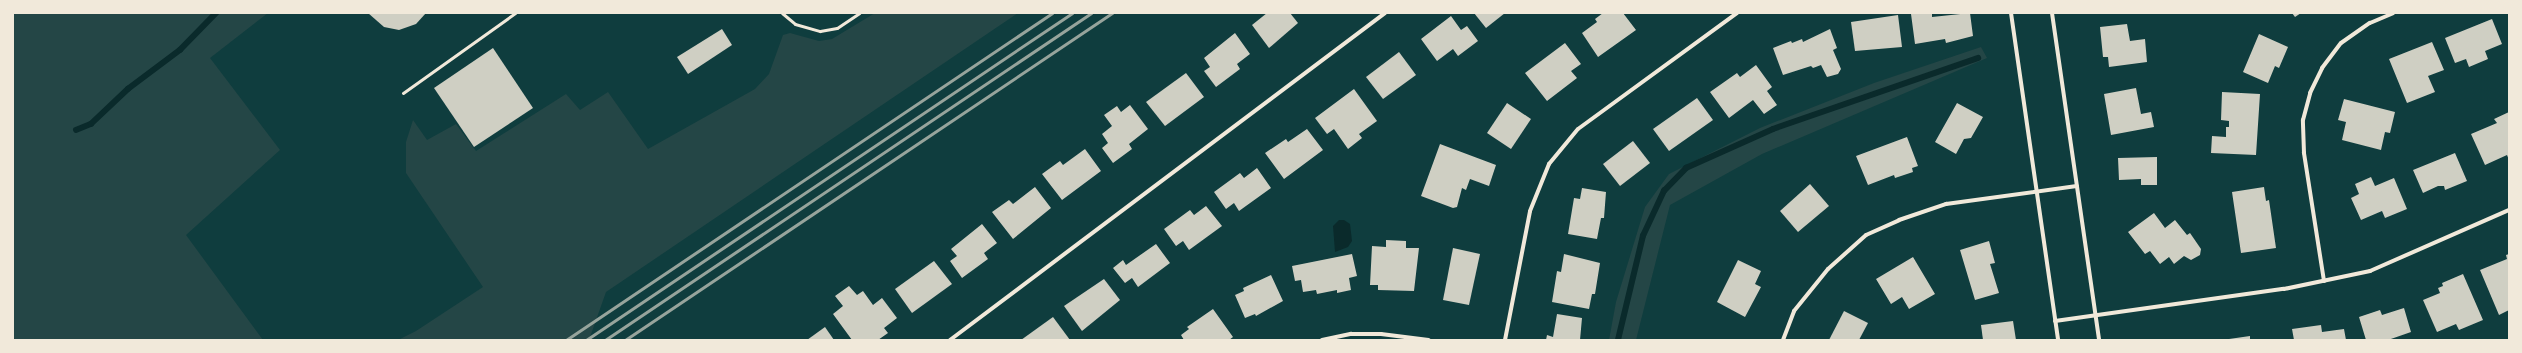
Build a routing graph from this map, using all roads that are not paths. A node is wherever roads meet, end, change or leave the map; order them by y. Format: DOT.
graph roads {
  1 [pos="516,13"];
  2 [pos="782,13"];
  3 [pos="859,13"];
  4 [pos="1385,13"];
  5 [pos="1737,13"];
  6 [pos="2011,13"];
  7 [pos="2052,13"];
  8 [pos="2393,13"];
  9 [pos="403,93"];
  10 [pos="2076,186"];
  11 [pos="2036,192"];
  12 [pos="2509,210"];
  13 [pos="2324,281"];
  14 [pos="2096,316"];
  15 [pos="2055,321"];
  16 [pos="950,340"];
  17 [pos="1322,340"];
  18 [pos="1429,340"];
  19 [pos="1505,340"];
  20 [pos="1783,340"];
  21 [pos="2058,340"];
  22 [pos="2099,340"];
  1 -- 9 [label="lane"];
  2 -- 3 [label="lane"];
  4 -- 16 [label="street"];
  5 -- 19 [label="street"];
  6 -- 11 [label="street"];
  7 -- 10 [label="street"];
  8 -- 13 [label="street"];
  10 -- 11 [label="street"];
  10 -- 14 [label="street"];
  11 -- 15 [label="street"];
  11 -- 20 [label="street"];
  12 -- 13 [label="street"];
  13 -- 14 [label="street"];
  14 -- 15 [label="street"];
  14 -- 22 [label="street"];
  15 -- 21 [label="street"];
  17 -- 18 [label="street"];
}
